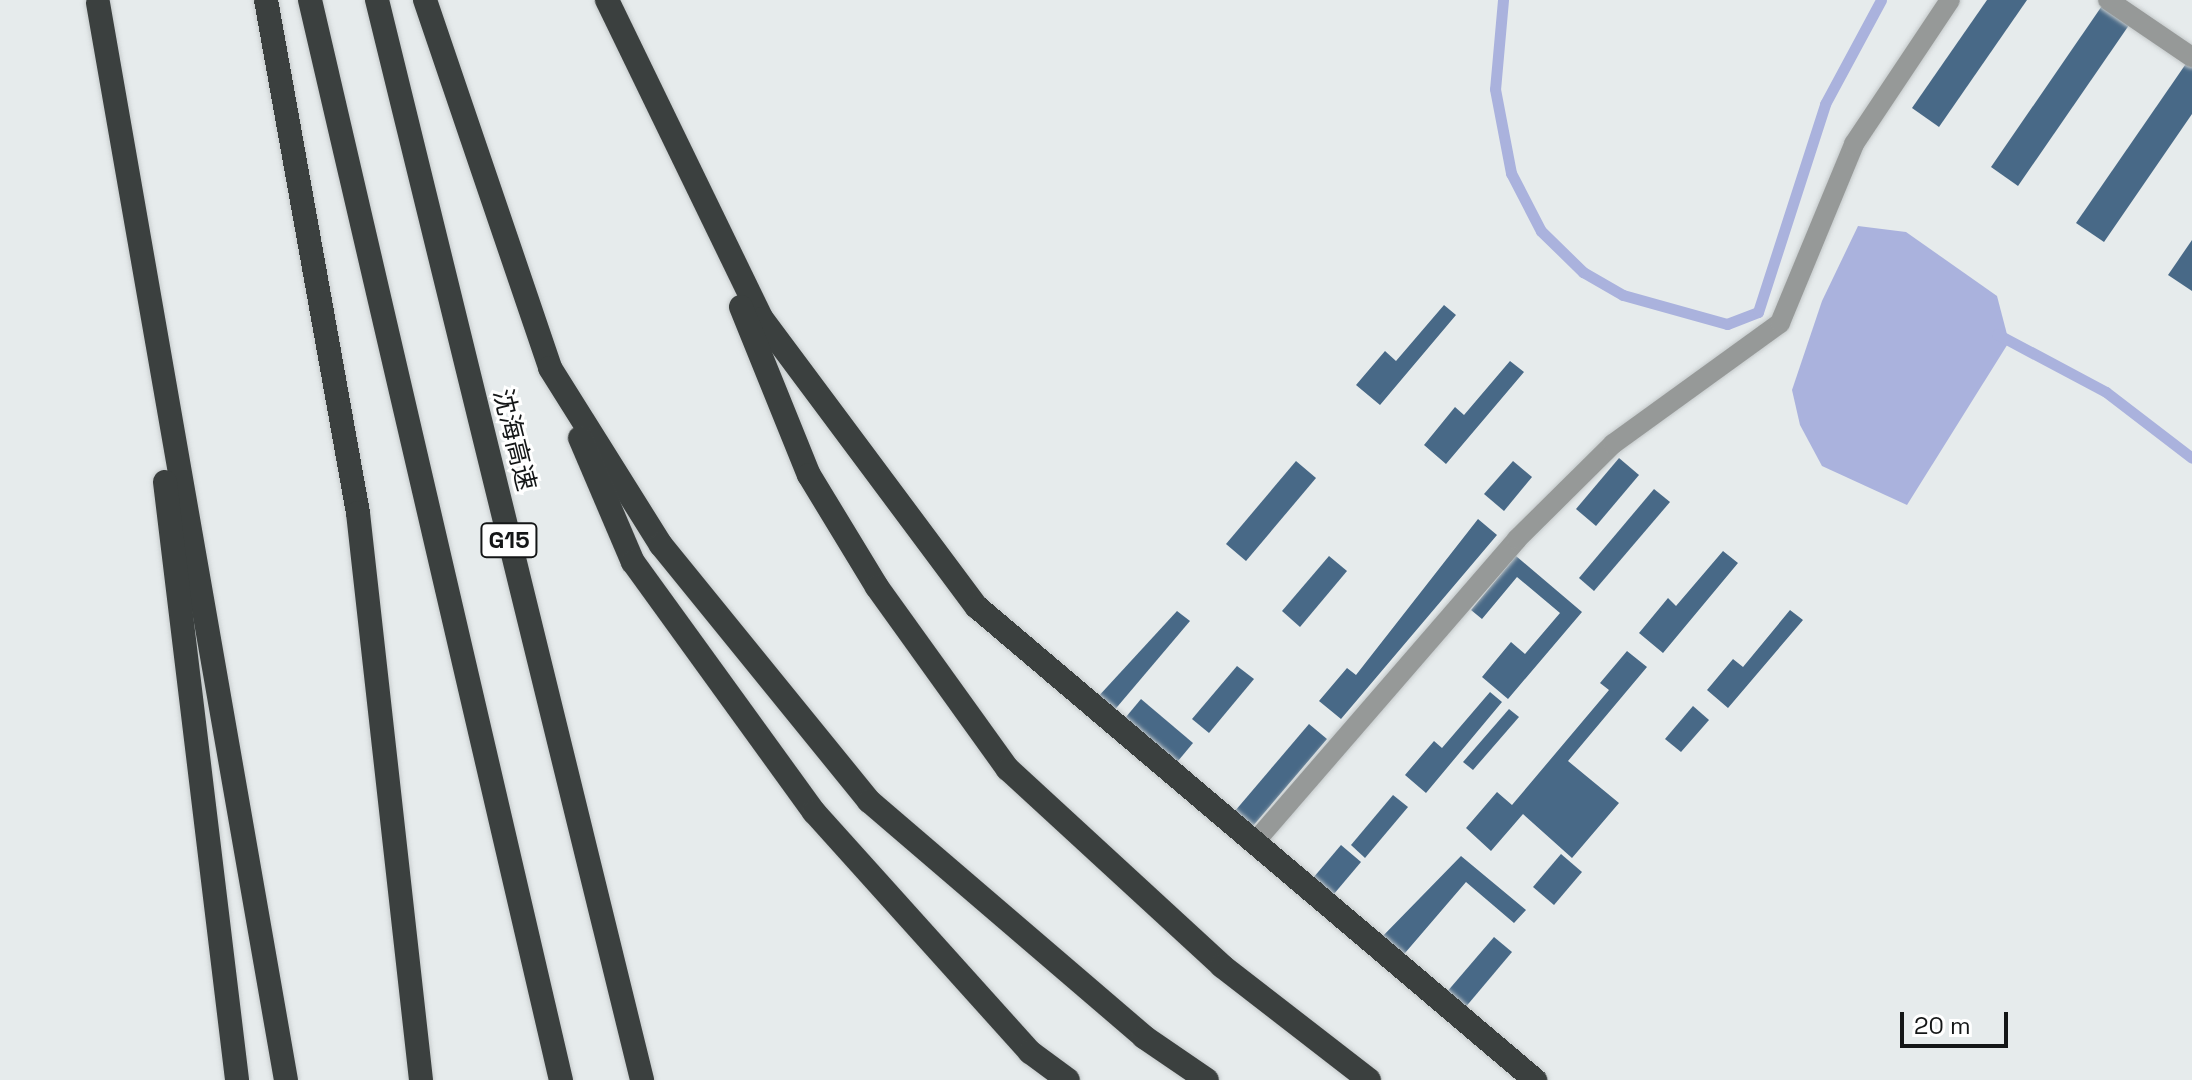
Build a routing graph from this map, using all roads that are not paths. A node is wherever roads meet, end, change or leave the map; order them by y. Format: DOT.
graph roads {
  1 [pos="266,0"];
  2 [pos="310,0"];
  3 [pos="377,0"];
  4 [pos="425,0"];
  5 [pos="607,0"];
  6 [pos="1950,0"];
  7 [pos="2108,0"];
  8 [pos="97,2"];
  9 [pos="2192,57"];
  10 [pos="686,171"];
  11 [pos="550,368"];
  12 [pos="1261,835"];
  13 [pos="421,1078"];
  14 [pos="237,1080"];
  15 [pos="286,1080"];
  16 [pos="561,1080"];
  17 [pos="642,1080"];
  18 [pos="1068,1080"];
  19 [pos="1207,1080"];
  20 [pos="1369,1080"];
  21 [pos="1535,1080"];
  1 -- 13 [label="highway"];
  2 -- 16 [label="highway"];
  3 -- 17 [label="highway, 沈海高速 / G15"];
  4 -- 11 [label="highway"];
  5 -- 10 [label="highway"];
  6 -- 12 [label="lane"];
  7 -- 9 [label="lane"];
  8 -- 14 [label="highway"];
  8 -- 15 [label="highway"];
  10 -- 20 [label="highway"];
  10 -- 21 [label="highway"];
  11 -- 18 [label="highway"];
  11 -- 19 [label="highway"];
}
